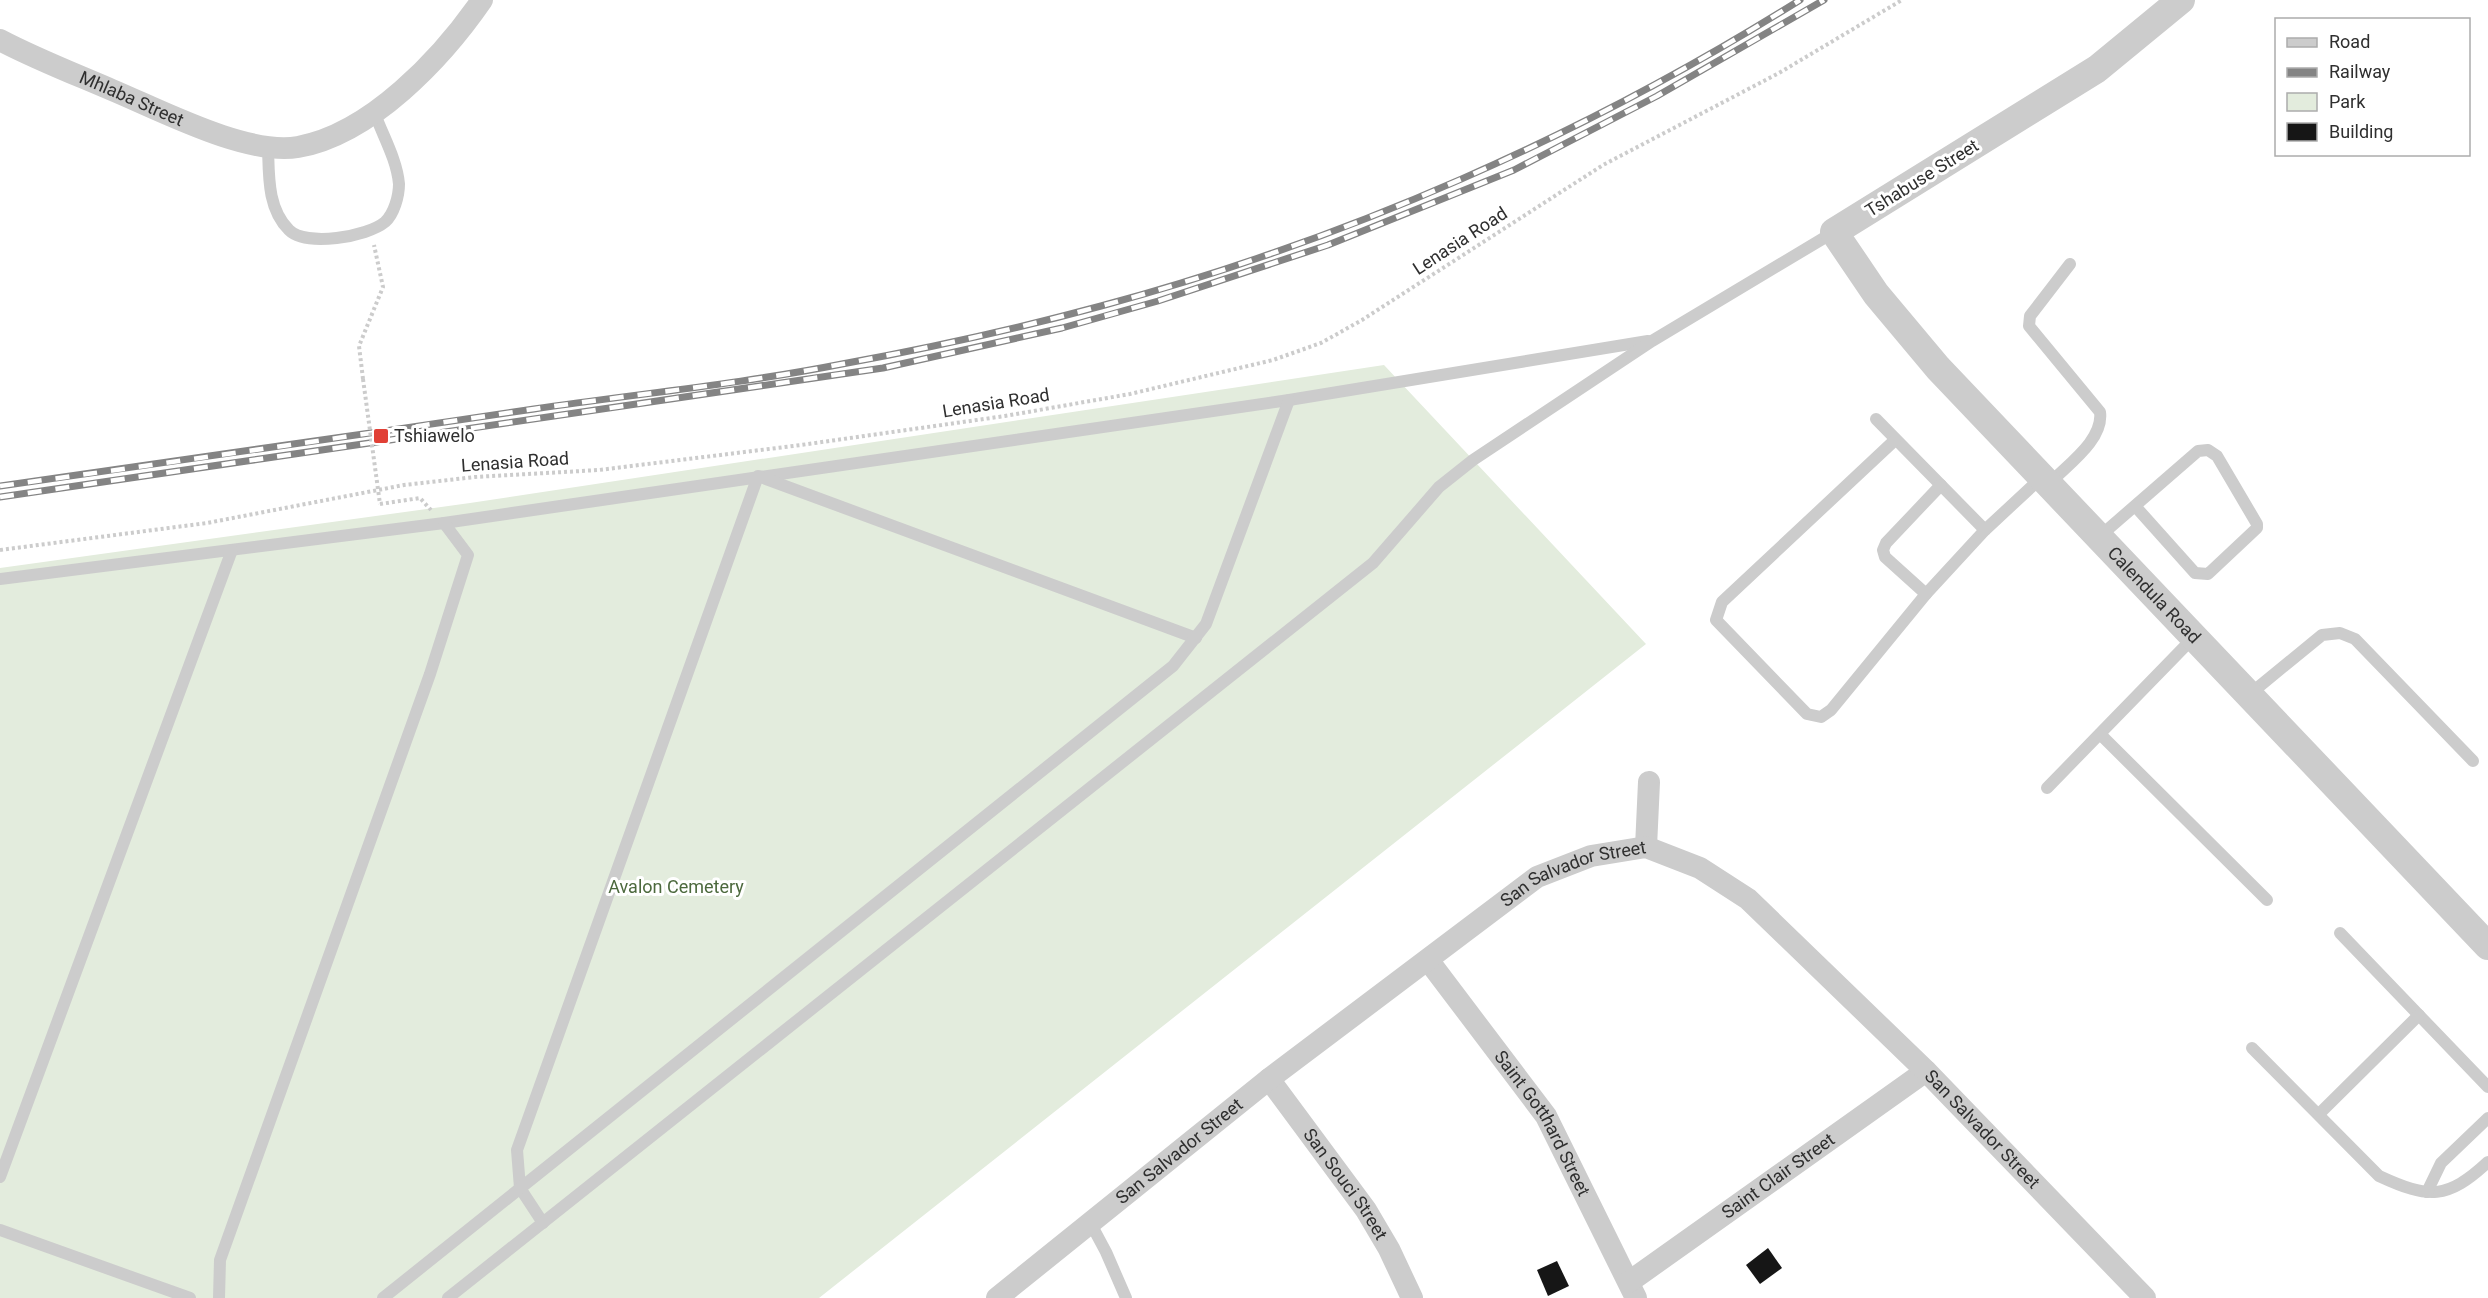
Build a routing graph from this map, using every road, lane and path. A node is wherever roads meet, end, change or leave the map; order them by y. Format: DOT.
graph roads {
  1 [pos="483,0"];
  2 [pos="1902,0"];
  3 [pos="2181,0"];
  4 [pos="0,40"];
  5 [pos="375,114"];
  6 [pos="268,147"];
  7 [pos="370,229"];
  8 [pos="1834,232"];
  9 [pos="2070,264"];
  10 [pos="1652,341"];
  11 [pos="1288,400"];
  12 [pos="1876,419"];
  13 [pos="1895,440"];
  14 [pos="758,476"];
  15 [pos="2046,481"];
  16 [pos="1941,485"];
  17 [pos="420,498"];
  18 [pos="2135,506"];
  19 [pos="444,523"];
  20 [pos="1986,530"];
  21 [pos="2099,537"];
  22 [pos="0,550"];
  23 [pos="232,550"];
  24 [pos="0,579"];
  25 [pos="1926,594"];
  26 [pos="2194,637"];
  27 [pos="1196,638"];
  28 [pos="2250,694"];
  29 [pos="2100,734"];
  30 [pos="2473,762"];
  31 [pos="1649,783"];
  32 [pos="2046,788"];
  33 [pos="1646,848"];
  34 [pos="2267,900"];
  35 [pos="2340,933"];
  36 [pos="2488,946"];
  37 [pos="1428,960"];
  38 [pos="2419,1015"];
  39 [pos="2252,1048"];
  40 [pos="1926,1071"];
  41 [pos="1269,1080"];
  42 [pos="2488,1087"];
  43 [pos="2319,1114"];
  44 [pos="2488,1118"];
  45 [pos="2488,1162"];
  46 [pos="0,1176"];
  47 [pos="520,1188"];
  48 [pos="2427,1192"];
  49 [pos="543,1223"];
  50 [pos="1091,1224"];
  51 [pos="0,1230"];
  52 [pos="1633,1290"];
  53 [pos="190,1298"];
  54 [pos="219,1298"];
  55 [pos="383,1298"];
  56 [pos="448,1298"];
  57 [pos="997,1298"];
  58 [pos="1126,1298"];
  59 [pos="1412,1298"];
  60 [pos="2145,1298"];
  1 -- 5 [label="street, Mhlaba Street"];
  2 -- 22 [label="path, Lenasia Road"];
  3 -- 8 [label="street, Tshabuse Street"];
  4 -- 6 [label="street, Mhlaba Street"];
  5 -- 6 [label="street, Mhlaba Street"];
  5 -- 7 [label="lane"];
  6 -- 7 [label="lane"];
  7 -- 17 [label="path, bridge"];
  8 -- 10 [label="lane, Tshabuse Street"];
  8 -- 15 [label="street, Calendula Road"];
  9 -- 15 [label="lane"];
  10 -- 11 [label="lane"];
  10 -- 49 [label="lane, Tshabuse Street"];
  11 -- 14 [label="lane"];
  11 -- 27 [label="lane"];
  12 -- 13 [label="lane"];
  13 -- 16 [label="lane"];
  13 -- 25 [label="lane"];
  14 -- 19 [label="lane"];
  14 -- 27 [label="lane"];
  14 -- 47 [label="lane"];
  15 -- 20 [label="lane"];
  15 -- 21 [label="street, Calendula Road"];
  16 -- 20 [label="lane"];
  16 -- 25 [label="lane"];
  18 -- 18 [label="lane"];
  18 -- 21 [label="lane"];
  19 -- 23 [label="lane"];
  19 -- 54 [label="lane"];
  20 -- 25 [label="lane"];
  21 -- 26 [label="street, Calendula Road"];
  23 -- 24 [label="lane"];
  23 -- 46 [label="lane"];
  26 -- 28 [label="street, Calendula Road"];
  26 -- 29 [label="lane"];
  27 -- 47 [label="lane"];
  28 -- 30 [label="lane"];
  28 -- 36 [label="street, Calendula Road"];
  29 -- 32 [label="lane"];
  29 -- 34 [label="lane"];
  31 -- 33 [label="street"];
  33 -- 37 [label="street, San Salvador Street"];
  33 -- 40 [label="street, San Salvador Street"];
  35 -- 38 [label="lane"];
  37 -- 41 [label="street, San Salvador Street"];
  37 -- 52 [label="street, Saint Gotthard Street"];
  38 -- 42 [label="lane"];
  38 -- 43 [label="lane"];
  39 -- 43 [label="lane"];
  40 -- 52 [label="street, Saint Clair Street"];
  40 -- 60 [label="street, San Salvador Street"];
  41 -- 50 [label="street, San Salvador Street"];
  41 -- 59 [label="street, San Souci Street"];
  43 -- 48 [label="lane"];
  44 -- 48 [label="lane"];
  45 -- 48 [label="lane"];
  47 -- 49 [label="lane"];
  47 -- 55 [label="lane"];
  49 -- 56 [label="lane, Tshabuse Street"];
  50 -- 57 [label="street, San Salvador Street"];
  50 -- 58 [label="lane"];
  51 -- 53 [label="lane"];
}
